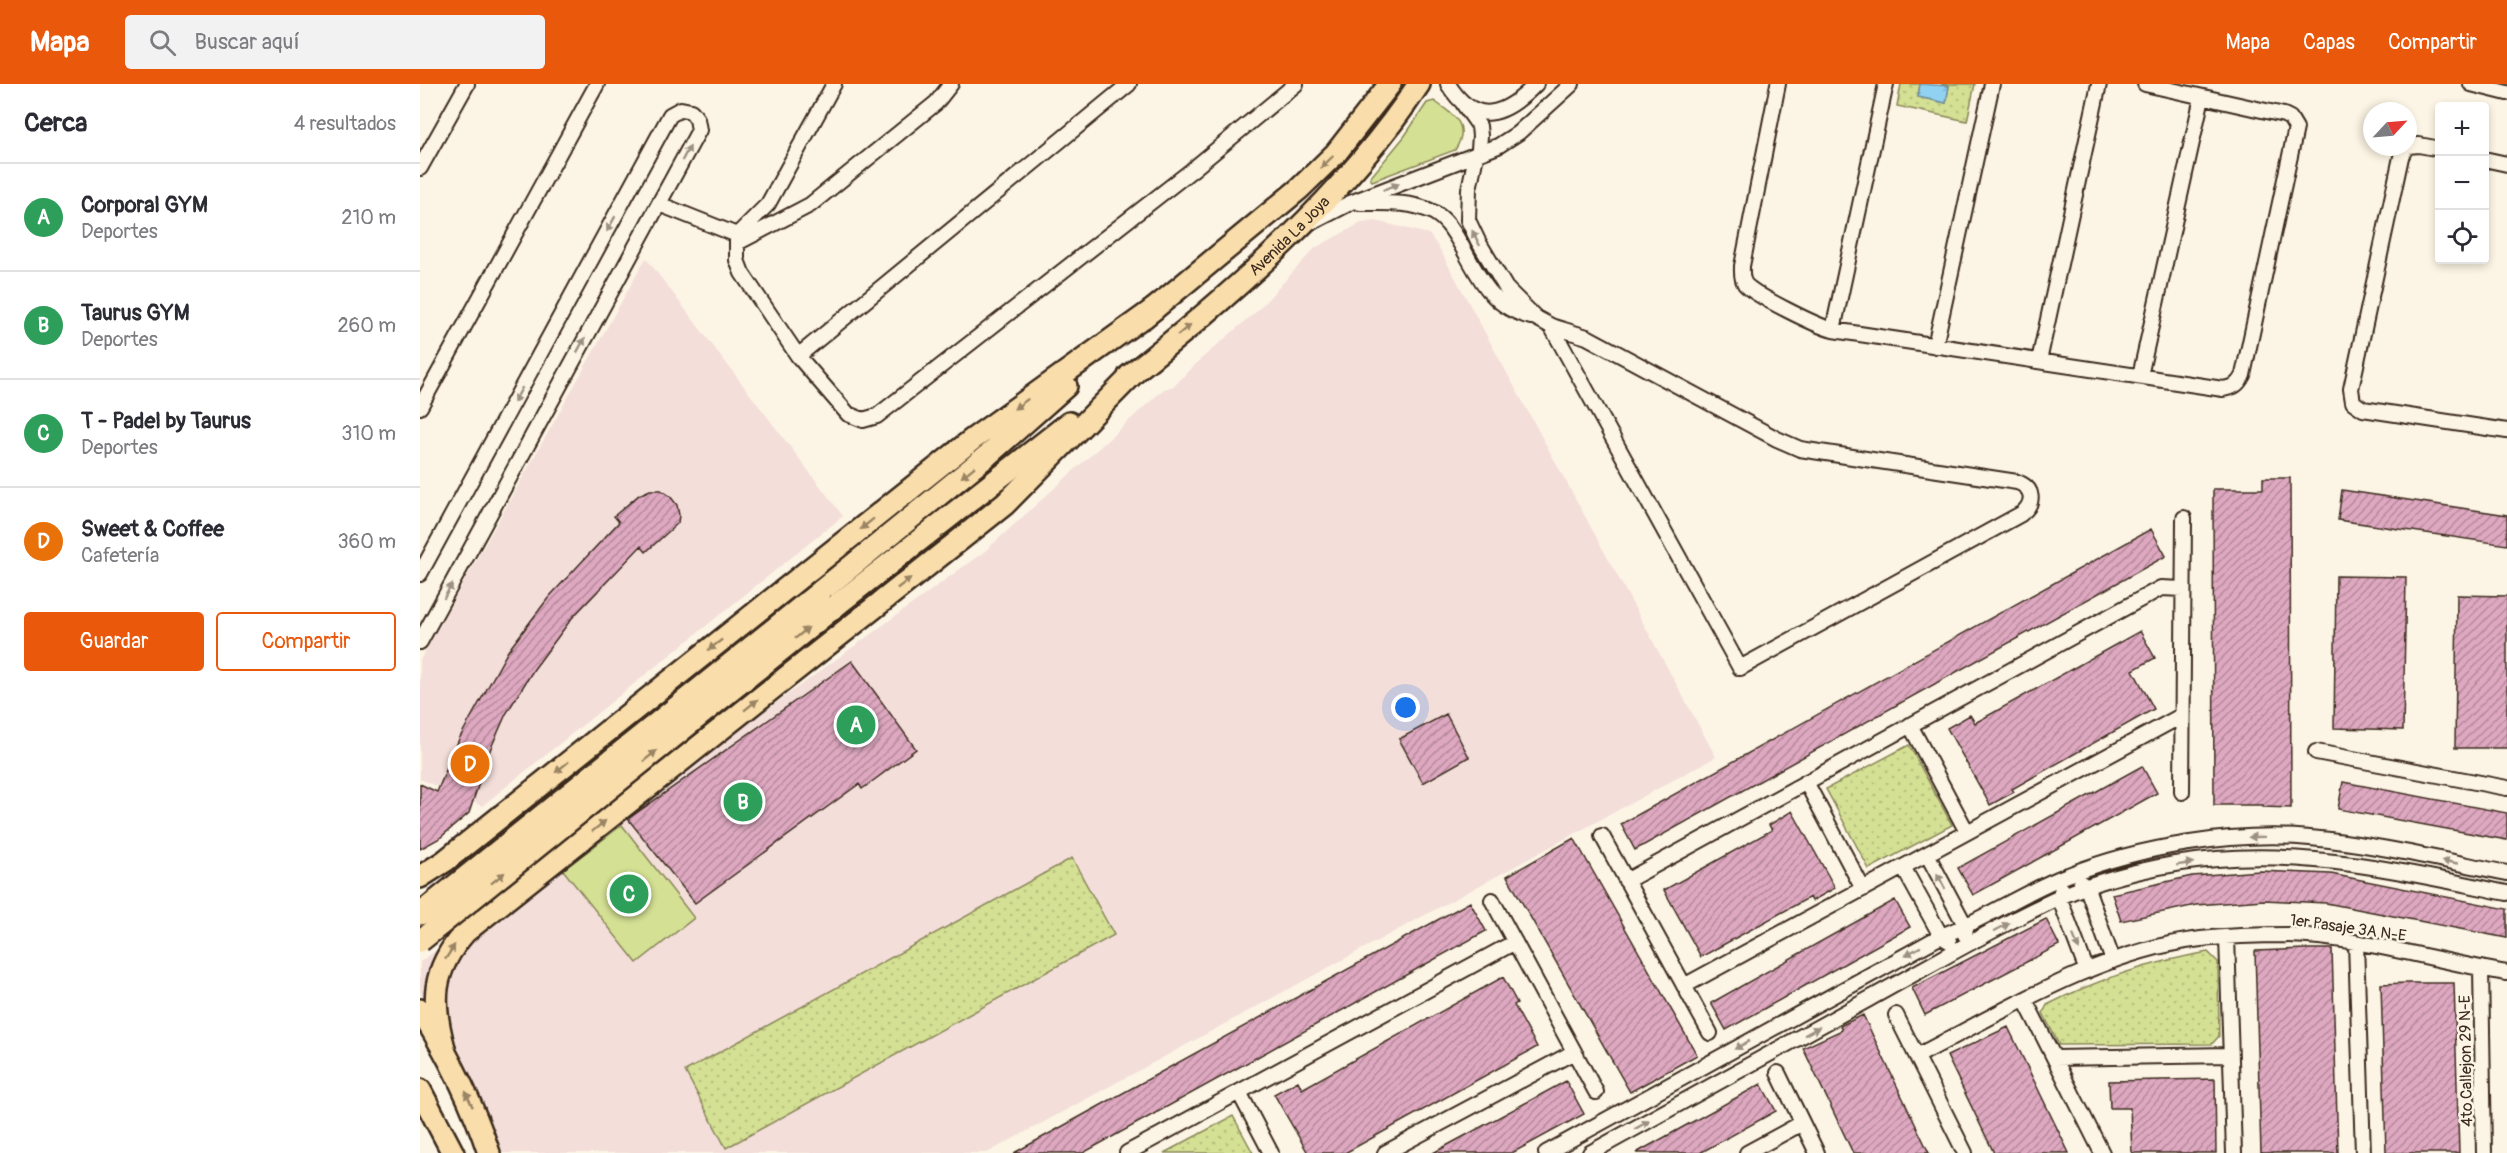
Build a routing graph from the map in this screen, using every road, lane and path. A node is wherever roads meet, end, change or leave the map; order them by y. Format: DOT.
graph roads {
  1 [pos="466,84"];
  2 [pos="597,84"];
  3 [pos="834,84"];
  4 [pos="951,84"];
  5 [pos="1130,84"];
  6 [pos="1296,84"];
  7 [pos="1390,84"];
  8 [pos="1419,84"];
  9 [pos="1448,84"];
  10 [pos="1536,84"];
  11 [pos="1572,84"];
  12 [pos="1778,84"];
  13 [pos="1886,84"];
  14 [pos="1992,84"];
  15 [pos="2099,84"];
  16 [pos="2145,84"];
  17 [pos="2471,84"];
  18 [pos="2507,93"];
  19 [pos="2202,97"];
  20 [pos="1464,105"];
  21 [pos="2417,145"];
  22 [pos="2435,148"];
  23 [pos="1476,156"];
  24 [pos="2402,156"];
  25 [pos="2489,160"];
  26 [pos="2507,164"];
  27 [pos="420,168"];
  28 [pos="1350,203"];
  29 [pos="658,204"];
  30 [pos="737,239"];
  31 [pos="1269,257"];
  32 [pos="1154,309"];
  33 [pos="1536,318"];
  34 [pos="1551,326"];
  35 [pos="1833,330"];
  36 [pos="1935,346"];
  37 [pos="798,356"];
  38 [pos="2039,362"];
  39 [pos="1139,368"];
  40 [pos="2140,376"];
  41 [pos="420,407"];
  42 [pos="2507,431"];
  43 [pos="2184,518"];
  44 [pos="420,574"];
  45 [pos="2183,589"];
  46 [pos="420,642"];
  47 [pos="2181,716"];
  48 [pos="1910,725"];
  49 [pos="2316,752"];
  50 [pos="1806,782"];
  51 [pos="2507,788"];
  52 [pos="2182,792"];
  53 [pos="1968,832"];
  54 [pos="1602,836"];
  55 [pos="1927,854"];
  56 [pos="445,861"];
  57 [pos="1903,867"];
  58 [pos="2507,873"];
  59 [pos="2068,874"];
  60 [pos="420,877"];
  61 [pos="1626,881"];
  62 [pos="2087,888"];
  63 [pos="1863,889"];
  64 [pos="2507,893"];
  65 [pos="2059,897"];
  66 [pos="1492,900"];
  67 [pos="420,914"];
  68 [pos="489,914"];
  69 [pos="1966,927"];
  70 [pos="1941,936"];
  71 [pos="2227,937"];
  72 [pos="420,941"];
  73 [pos="1515,942"];
  74 [pos="2356,943"];
  75 [pos="1963,948"];
  76 [pos="2113,961"];
  77 [pos="2481,968"];
  78 [pos="2087,971"];
  79 [pos="2507,973"];
  80 [pos="1684,986"];
  81 [pos="2025,1000"];
  82 [pos="420,1010"];
  83 [pos="1896,1015"];
  84 [pos="1710,1033"];
  85 [pos="444,1048"];
  86 [pos="1574,1052"];
  87 [pos="2230,1055"];
  88 [pos="1917,1056"];
  89 [pos="2055,1058"];
  90 [pos="1778,1072"];
  91 [pos="420,1090"];
  92 [pos="1239,1092"];
  93 [pos="1596,1092"];
  94 [pos="1803,1123"];
  95 [pos="453,1153"];
  96 [pos="489,1153"];
  97 [pos="1128,1153"];
  98 [pos="1271,1153"];
  99 [pos="1385,1153"];
  100 [pos="1546,1153"];
  101 [pos="1590,1153"];
  102 [pos="1747,1153"];
  103 [pos="1817,1153"];
  104 [pos="1965,1153"];
  105 [pos="2102,1153"];
  106 [pos="2234,1153"];
  107 [pos="2363,1153"];
  108 [pos="2484,1153"];
  1 -- 27 [label="street"];
  2 -- 41 [label="street"];
  3 -- 30 [label="street"];
  4 -- 30 [label="street"];
  5 -- 37 [label="street"];
  6 -- 37 [label="street"];
  7 -- 32 [label="main road, Avenida La Joya, one-way"];
  8 -- 31 [label="main road, Avenida La Joya"];
  9 -- 20 [label="street"];
  10 -- 20 [label="street"];
  11 -- 23 [label="street"];
  12 -- 35 [label="street"];
  13 -- 35 [label="street"];
  14 -- 36 [label="street"];
  15 -- 38 [label="street"];
  16 -- 19 [label="street"];
  17 -- 18 [label="street"];
  19 -- 40 [label="street"];
  19 -- 40 [label="street"];
  20 -- 23 [label="street"];
  21 -- 22 [label="street"];
  28 -- 23 [label="street, one-way"];
  33 -- 23 [label="street, one-way"];
  24 -- 42 [label="street"];
  25 -- 26 [label="street"];
  28 -- 31 [label="street"];
  28 -- 33 [label="street"];
  29 -- 30 [label="street"];
  29 -- 44 [label="street, one-way"];
  46 -- 29 [label="street, one-way"];
  30 -- 37 [label="street"];
  39 -- 31 [label="main road, Avenida La Joya, one-way"];
  32 -- 56 [label="main road, one-way"];
  32 -- 67 [label="main road, one-way, bridge"];
  33 -- 34 [label="street"];
  34 -- 34 [label="street"];
  35 -- 36 [label="street"];
  36 -- 38 [label="street"];
  38 -- 40 [label="street"];
  68 -- 39 [label="main road, one-way"];
  72 -- 39 [label="main road, one-way, bridge"];
  43 -- 45 [label="street"];
  45 -- 47 [label="street"];
  45 -- 48 [label="street"];
  47 -- 52 [label="street"];
  47 -- 53 [label="street"];
  48 -- 50 [label="street"];
  48 -- 53 [label="street"];
  49 -- 51 [label="street"];
  50 -- 61 [label="street"];
  50 -- 63 [label="street"];
  53 -- 55 [label="street"];
  54 -- 61 [label="street"];
  55 -- 57 [label="street"];
  69 -- 55 [label="street, one-way"];
  56 -- 60 [label="main road"];
  56 -- 68 [label="main road"];
  57 -- 63 [label="street"];
  57 -- 70 [label="street"];
  58 -- 59 [label="street, one-way"];
  59 -- 62 [label="street"];
  59 -- 65 [label="street"];
  59 -- 69 [label="street"];
  61 -- 80 [label="street"];
  62 -- 64 [label="street, one-way"];
  62 -- 65 [label="street"];
  62 -- 76 [label="street"];
  63 -- 80 [label="street"];
  75 -- 65 [label="street, one-way"];
  65 -- 78 [label="street, one-way"];
  66 -- 73 [label="street"];
  85 -- 68 [label="main road, one-way"];
  69 -- 70 [label="street"];
  69 -- 75 [label="street"];
  70 -- 75 [label="street"];
  70 -- 100 [label="street, one-way"];
  71 -- 74 [label="street, 1er Pasaje 3A N-E"];
  71 -- 76 [label="street, 1er Pasaje 3A N-E"];
  71 -- 87 [label="street"];
  73 -- 86 [label="street"];
  73 -- 92 [label="street"];
  74 -- 77 [label="street, 1er Pasaje 3A N-E"];
  74 -- 107 [label="street"];
  101 -- 75 [label="street, one-way"];
  76 -- 78 [label="street, 1er Pasaje 3A N-E"];
  77 -- 79 [label="street, 1er Pasaje 3A N-E"];
  77 -- 108 [label="street, 4to Callejon 29 N-E"];
  78 -- 81 [label="street, 1er Pasaje 3A N-E"];
  80 -- 84 [label="street"];
  81 -- 88 [label="street, 1er Pasaje 3A N-E"];
  81 -- 89 [label="street"];
  82 -- 85 [label="main road"];
  83 -- 88 [label="street"];
  96 -- 85 [label="main road, one-way"];
  86 -- 93 [label="street"];
  86 -- 99 [label="street"];
  87 -- 89 [label="street"];
  87 -- 106 [label="street"];
  88 -- 104 [label="street"];
  89 -- 105 [label="street"];
  90 -- 94 [label="street"];
  91 -- 95 [label="main road"];
  92 -- 97 [label="street"];
  92 -- 98 [label="street"];
  94 -- 102 [label="street"];
  94 -- 103 [label="street"];
}
